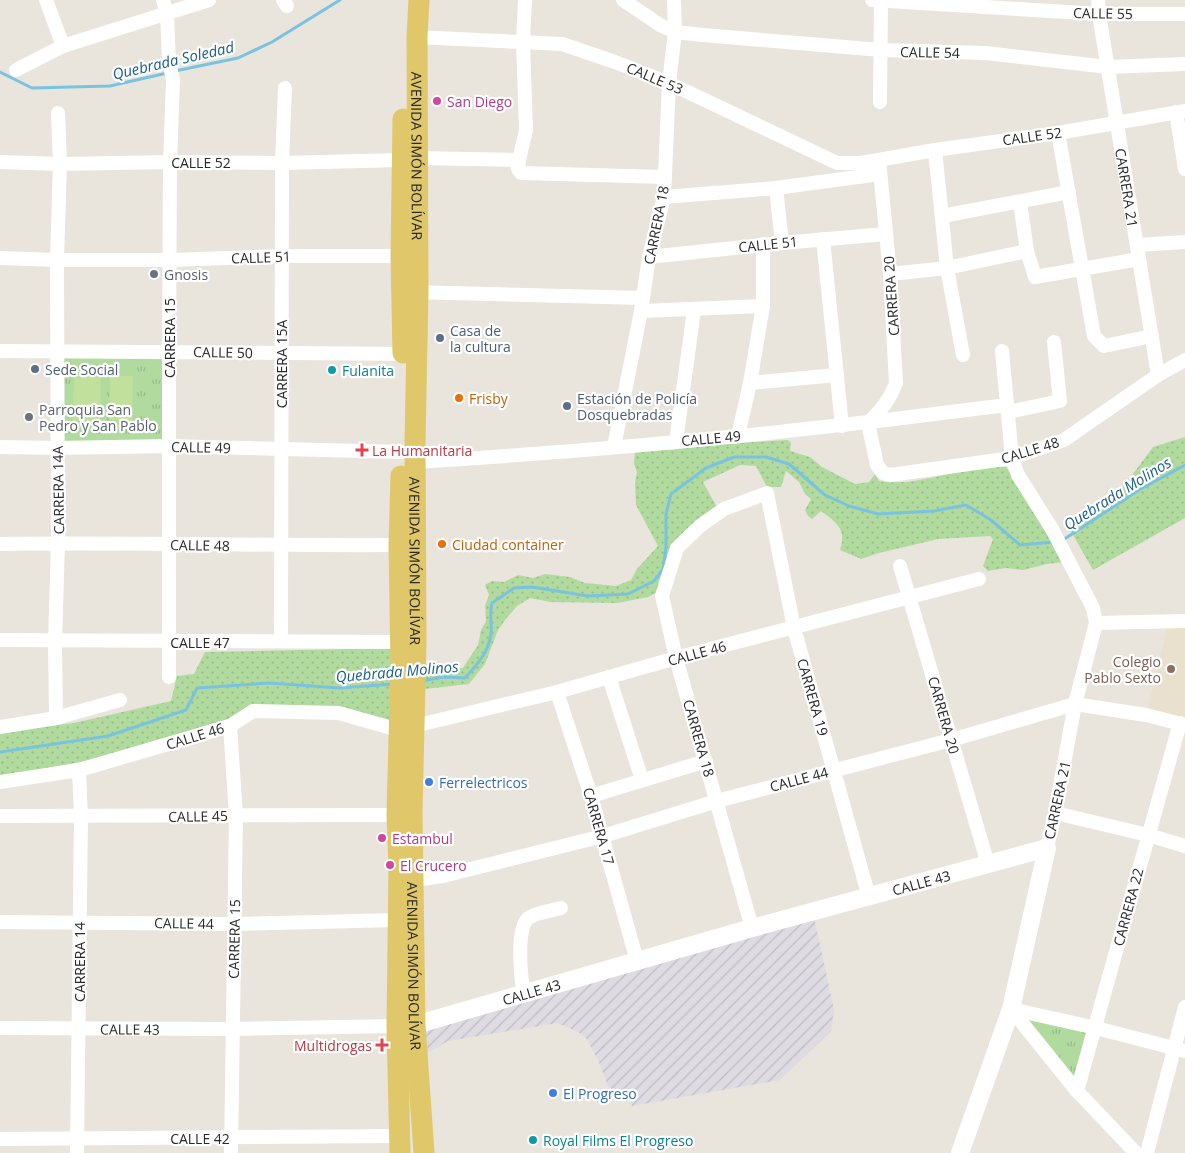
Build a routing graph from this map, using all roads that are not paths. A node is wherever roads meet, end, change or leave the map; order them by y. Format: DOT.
graph roads {
  1 [pos="46,0"];
  2 [pos="163,0"];
  3 [pos="209,0"];
  4 [pos="406,0"];
  5 [pos="419,0"];
  6 [pos="525,0"];
  7 [pos="623,0"];
  8 [pos="674,0"];
  9 [pos="872,0"];
  10 [pos="881,0"];
  11 [pos="1098,0"];
  12 [pos="167,14"];
  13 [pos="1099,14"];
  14 [pos="1185,14"];
  15 [pos="675,32"];
  16 [pos="417,37"];
  17 [pos="523,41"];
  18 [pos="63,46"];
  19 [pos="881,50"];
  20 [pos="1185,64"];
  21 [pos="1108,67"];
  22 [pos="16,70"];
  23 [pos="669,83"];
  24 [pos="285,88"];
  25 [pos="880,102"];
  26 [pos="1181,112"];
  27 [pos="58,113"];
  28 [pos="1116,122"];
  29 [pos="1058,133"];
  30 [pos="935,150"];
  31 [pos="409,159"];
  32 [pos="879,160"];
  33 [pos="0,162"];
  34 [pos="170,162"];
  35 [pos="282,163"];
  36 [pos="60,164"];
  37 [pos="520,166"];
  38 [pos="1185,169"];
  39 [pos="880,174"];
  40 [pos="665,177"];
  41 [pos="776,188"];
  42 [pos="1069,192"];
  43 [pos="664,197"];
  44 [pos="1020,202"];
  45 [pos="942,216"];
  46 [pos="886,234"];
  47 [pos="823,239"];
  48 [pos="1185,242"];
  49 [pos="782,243"];
  50 [pos="763,244"];
  51 [pos="1027,250"];
  52 [pos="1138,252"];
  53 [pos="281,256"];
  54 [pos="401,256"];
  55 [pos="650,256"];
  56 [pos="0,258"];
  57 [pos="57,260"];
  58 [pos="170,260"];
  59 [pos="947,268"];
  60 [pos="1081,269"];
  61 [pos="890,274"];
  62 [pos="410,292"];
  63 [pos="641,304"];
  64 [pos="763,306"];
  65 [pos="694,310"];
  66 [pos="1152,336"];
  67 [pos="1054,342"];
  68 [pos="58,350"];
  69 [pos="0,351"];
  70 [pos="169,352"];
  71 [pos="1002,352"];
  72 [pos="280,353"];
  73 [pos="409,354"];
  74 [pos="963,355"];
  75 [pos="1185,360"];
  76 [pos="837,375"];
  77 [pos="1158,375"];
  78 [pos="750,383"];
  79 [pos="1007,408"];
  80 [pos="868,423"];
  81 [pos="842,426"];
  82 [pos="738,436"];
  83 [pos="676,442"];
  84 [pos="169,446"];
  85 [pos="0,447"];
  86 [pos="614,447"];
  87 [pos="57,448"];
  88 [pos="281,449"];
  89 [pos="409,457"];
  90 [pos="1012,458"];
  91 [pos="767,494"];
  92 [pos="58,543"];
  93 [pos="0,544"];
  94 [pos="169,544"];
  95 [pos="399,545"];
  96 [pos="281,546"];
  97 [pos="900,566"];
  98 [pos="979,579"];
  99 [pos="910,598"];
  100 [pos="1185,621"];
  101 [pos="1096,623"];
  102 [pos="794,628"];
  103 [pos="0,640"];
  104 [pos="281,641"];
  105 [pos="55,642"];
  106 [pos="169,642"];
  107 [pos="400,642"];
  108 [pos="676,658"];
  109 [pos="408,665"];
  110 [pos="169,677"];
  111 [pos="609,677"];
  112 [pos="557,692"];
  113 [pos="120,700"];
  114 [pos="1075,704"];
  115 [pos="56,718"];
  116 [pos="1182,724"];
  117 [pos="0,726"];
  118 [pos="230,726"];
  119 [pos="406,728"];
  120 [pos="950,740"];
  121 [pos="706,761"];
  122 [pos="79,770"];
  123 [pos="834,770"];
  124 [pos="642,780"];
  125 [pos="0,782"];
  126 [pos="591,796"];
  127 [pos="717,801"];
  128 [pos="1055,813"];
  129 [pos="397,814"];
  130 [pos="0,816"];
  131 [pos="236,816"];
  132 [pos="81,817"];
  133 [pos="1148,835"];
  134 [pos="602,836"];
  135 [pos="1185,846"];
  136 [pos="1047,848"];
  137 [pos="988,864"];
  138 [pos="414,880"];
  139 [pos="869,897"];
  140 [pos="561,908"];
  141 [pos="398,920"];
  142 [pos="0,922"];
  143 [pos="80,922"];
  144 [pos="234,924"];
  145 [pos="752,928"];
  146 [pos="637,961"];
  147 [pos="524,994"];
  148 [pos="1185,1007"];
  149 [pos="1011,1009"];
  150 [pos="406,1025"];
  151 [pos="0,1028"];
  152 [pos="1096,1028"];
  153 [pos="79,1029"];
  154 [pos="233,1029"];
  155 [pos="1180,1050"];
  156 [pos="1077,1091"];
  157 [pos="232,1138"];
  158 [pos="0,1139"];
  159 [pos="400,1145"];
  160 [pos="77,1146"];
  161 [pos="231,1153"];
  162 [pos="424,1153"];
  163 [pos="960,1153"];
  164 [pos="1136,1153"];
  165 [pos="1147,1153"];
  1 -- 18 [label="street"];
  2 -- 12 [label="street, CARRERA 15"];
  3 -- 12 [label="street"];
  4 -- 31 [label="main road, AVENIDA SIMÓN BOLÍVAR"];
  5 -- 16 [label="main road, AVENIDA SIMÓN BOLÍVAR"];
  6 -- 17 [label="street"];
  7 -- 15 [label="street"];
  8 -- 15 [label="street, CARRERA 18"];
  9 -- 10 [label="street, CALLE 55"];
  10 -- 13 [label="street, CALLE 55"];
  10 -- 19 [label="street"];
  11 -- 13 [label="street, CARRERA 21"];
  12 -- 18 [label="street"];
  12 -- 34 [label="street, CARRERA 15"];
  13 -- 14 [label="street, CALLE 55"];
  13 -- 21 [label="street, CARRERA 21"];
  15 -- 19 [label="street, CALLE 54"];
  15 -- 23 [label="street, CARRERA 18"];
  16 -- 17 [label="street, CALLE 53"];
  16 -- 31 [label="main road, AVENIDA SIMÓN BOLÍVAR"];
  17 -- 23 [label="street, CALLE 53"];
  17 -- 37 [label="street"];
  18 -- 22 [label="street"];
  19 -- 21 [label="street, CALLE 54"];
  19 -- 25 [label="street"];
  20 -- 21 [label="street, CALLE 54"];
  21 -- 28 [label="street, CARRERA 21"];
  23 -- 32 [label="street, CALLE 53"];
  23 -- 40 [label="street, CARRERA 18"];
  24 -- 35 [label="street, CARRERA 15A"];
  26 -- 28 [label="street, CALLE 52"];
  26 -- 38 [label="street"];
  27 -- 36 [label="street, CARRERA 14A"];
  28 -- 29 [label="street, CALLE 52"];
  28 -- 52 [label="street, CARRERA 21"];
  29 -- 30 [label="street, CALLE 52"];
  29 -- 42 [label="street"];
  30 -- 32 [label="street, CALLE 52"];
  30 -- 45 [label="street"];
  31 -- 35 [label="street, CALLE 52"];
  31 -- 37 [label="street, CALLE 52"];
  31 -- 54 [label="main road, AVENIDA SIMÓN BOLÍVAR"];
  31 -- 62 [label="main road, AVENIDA SIMÓN BOLÍVAR"];
  32 -- 39 [label="street, CARRERA 20"];
  33 -- 36 [label="street, CALLE 52"];
  34 -- 35 [label="street, CALLE 52"];
  34 -- 36 [label="street, CALLE 52"];
  34 -- 58 [label="street, CARRERA 15"];
  35 -- 53 [label="street, CARRERA 15A"];
  36 -- 57 [label="street, CARRERA 14A"];
  37 -- 40 [label="street, CALLE 52"];
  39 -- 41 [label="street"];
  39 -- 46 [label="street, CARRERA 20"];
  40 -- 43 [label="street, CARRERA 18"];
  41 -- 43 [label="street"];
  41 -- 49 [label="street"];
  42 -- 44 [label="street"];
  42 -- 60 [label="street"];
  43 -- 55 [label="street, CARRERA 18"];
  44 -- 45 [label="street"];
  44 -- 51 [label="street"];
  45 -- 59 [label="street"];
  46 -- 47 [label="street, CALLE 51"];
  46 -- 61 [label="street, CARRERA 20"];
  47 -- 49 [label="street, CALLE 51"];
  47 -- 76 [label="street"];
  48 -- 52 [label="street"];
  49 -- 50 [label="street, CALLE 51"];
  50 -- 55 [label="street, CALLE 51"];
  50 -- 64 [label="street"];
  51 -- 59 [label="street"];
  51 -- 60 [label="street"];
  52 -- 60 [label="street"];
  52 -- 66 [label="street, CARRERA 21"];
  53 -- 54 [label="street, CALLE 51"];
  53 -- 58 [label="street, CALLE 51"];
  53 -- 72 [label="street, CARRERA 15A"];
  54 -- 62 [label="main road, AVENIDA SIMÓN BOLÍVAR"];
  55 -- 63 [label="street, CARRERA 18"];
  56 -- 57 [label="street, CALLE 51"];
  57 -- 58 [label="street, CALLE 51"];
  57 -- 68 [label="street, CARRERA 14A"];
  58 -- 70 [label="street, CARRERA 15"];
  59 -- 61 [label="street"];
  59 -- 74 [label="street"];
  60 -- 66 [label="street"];
  61 -- 80 [label="street, CARRERA 20"];
  62 -- 63 [label="street"];
  62 -- 73 [label="main road, AVENIDA SIMÓN BOLÍVAR"];
  63 -- 65 [label="street"];
  63 -- 86 [label="street, CARRERA 18"];
  64 -- 65 [label="street"];
  64 -- 78 [label="street"];
  65 -- 83 [label="street"];
  66 -- 77 [label="street, CARRERA 21"];
  67 -- 79 [label="street, CALLE 49"];
  68 -- 69 [label="street, CALLE 50"];
  68 -- 70 [label="street, CALLE 50"];
  68 -- 87 [label="street, CARRERA 14A"];
  70 -- 72 [label="street, CALLE 50"];
  70 -- 84 [label="street, CARRERA 15"];
  71 -- 79 [label="street"];
  72 -- 73 [label="street, CALLE 50"];
  72 -- 88 [label="street, CARRERA 15A"];
  73 -- 89 [label="main road, AVENIDA SIMÓN BOLÍVAR"];
  75 -- 77 [label="street, CALLE 48"];
  76 -- 78 [label="street"];
  76 -- 81 [label="street"];
  77 -- 90 [label="street, CALLE 48"];
  78 -- 82 [label="street"];
  79 -- 80 [label="street, CALLE 49"];
  79 -- 90 [label="street"];
  80 -- 81 [label="street, CALLE 49"];
  80 -- 90 [label="street, CALLE 48"];
  81 -- 82 [label="street, CALLE 49"];
  82 -- 83 [label="street, CALLE 49"];
  83 -- 86 [label="street, CALLE 49"];
  84 -- 87 [label="street, CALLE 49"];
  84 -- 88 [label="street, CALLE 49"];
  84 -- 94 [label="street, CARRERA 15"];
  85 -- 87 [label="street, CALLE 49"];
  86 -- 89 [label="street, CALLE 49"];
  87 -- 92 [label="street, CARRERA 14A"];
  88 -- 89 [label="street, CALLE 49"];
  88 -- 96 [label="street, CARRERA 15A"];
  89 -- 95 [label="main road, AVENIDA SIMÓN BOLÍVAR"];
  89 -- 109 [label="main road, AVENIDA SIMÓN BOLÍVAR"];
  90 -- 101 [label="street"];
  91 -- 102 [label="street, CARRERA 19"];
  91 -- 108 [label="street, CARRERA 18"];
  92 -- 93 [label="street, CALLE 48"];
  92 -- 94 [label="street, CALLE 48"];
  92 -- 105 [label="street, CARRERA 14A"];
  94 -- 96 [label="street, CALLE 48"];
  94 -- 106 [label="street, CARRERA 15"];
  95 -- 96 [label="street, CALLE 48"];
  95 -- 107 [label="main road, AVENIDA SIMÓN BOLÍVAR"];
  96 -- 104 [label="street, CARRERA 15A"];
  97 -- 99 [label="street, CARRERA 20"];
  98 -- 99 [label="street, CALLE 46"];
  99 -- 102 [label="street, CALLE 46"];
  99 -- 120 [label="street, CARRERA 20"];
  100 -- 101 [label="street"];
  101 -- 114 [label="street, CARRERA 21"];
  102 -- 108 [label="street, CALLE 46"];
  102 -- 123 [label="street, CARRERA 19"];
  103 -- 105 [label="street, CALLE 47"];
  104 -- 106 [label="street, CALLE 47"];
  104 -- 107 [label="street, CALLE 47"];
  105 -- 106 [label="street, CALLE 47"];
  105 -- 115 [label="street, CARRERA 14A"];
  106 -- 110 [label="street, CARRERA 15"];
  107 -- 109 [label="main road, AVENIDA SIMÓN BOLÍVAR"];
  108 -- 111 [label="street, CALLE 46"];
  108 -- 121 [label="street, CARRERA 18"];
  109 -- 119 [label="main road, AVENIDA SIMÓN BOLÍVAR"];
  111 -- 112 [label="street, CALLE 46"];
  111 -- 124 [label="street"];
  112 -- 119 [label="street, CALLE 46"];
  112 -- 126 [label="street, CARRERA 17"];
  113 -- 115 [label="street"];
  114 -- 116 [label="street, CALLE 44"];
  114 -- 120 [label="street, CALLE 44"];
  114 -- 128 [label="street, CARRERA 21"];
  115 -- 117 [label="street"];
  116 -- 133 [label="street, CARRERA 22"];
  118 -- 119 [label="street, CALLE 46"];
  118 -- 122 [label="street, CALLE 46"];
  118 -- 131 [label="street, CARRERA 15"];
  119 -- 129 [label="main road, AVENIDA SIMÓN BOLÍVAR"];
  119 -- 138 [label="main road, AVENIDA SIMÓN BOLÍVAR"];
  120 -- 123 [label="street, CALLE 44"];
  120 -- 137 [label="street, CARRERA 20"];
  121 -- 124 [label="street"];
  121 -- 127 [label="street, CARRERA 18"];
  122 -- 125 [label="street, CALLE 46"];
  122 -- 132 [label="street, CARRERA 14"];
  123 -- 127 [label="street, CALLE 44"];
  123 -- 139 [label="street, CARRERA 19"];
  124 -- 126 [label="street"];
  126 -- 134 [label="street, CARRERA 17"];
  127 -- 134 [label="street, CALLE 44"];
  127 -- 145 [label="street, CARRERA 18"];
  128 -- 133 [label="street"];
  128 -- 136 [label="street, CARRERA 21"];
  129 -- 131 [label="street, CALLE 45"];
  129 -- 141 [label="main road, AVENIDA SIMÓN BOLÍVAR"];
  130 -- 132 [label="street, CALLE 45"];
  131 -- 132 [label="street, CALLE 45"];
  131 -- 144 [label="street, CARRERA 15"];
  132 -- 143 [label="street, CARRERA 14"];
  133 -- 135 [label="street"];
  133 -- 152 [label="street, CARRERA 22"];
  134 -- 138 [label="street, CALLE 44"];
  134 -- 146 [label="street, CARRERA 17"];
  136 -- 137 [label="street, CALLE 43"];
  136 -- 149 [label="street, CARRERA 21"];
  137 -- 139 [label="street, CALLE 43"];
  138 -- 150 [label="main road, AVENIDA SIMÓN BOLÍVAR"];
  139 -- 145 [label="street, CALLE 43"];
  140 -- 147 [label="street"];
  141 -- 144 [label="street, CALLE 44"];
  141 -- 150 [label="main road, AVENIDA SIMÓN BOLÍVAR"];
  142 -- 143 [label="street, CALLE 44"];
  143 -- 144 [label="street, CALLE 44"];
  143 -- 153 [label="street, CARRERA 14"];
  144 -- 154 [label="street, CARRERA 15"];
  145 -- 146 [label="street, CALLE 43"];
  146 -- 147 [label="street, CALLE 43"];
  147 -- 150 [label="street, CALLE 43"];
  148 -- 155 [label="street"];
  149 -- 152 [label="street"];
  149 -- 156 [label="street"];
  149 -- 163 [label="street, CARRERA 21"];
  150 -- 154 [label="street, CALLE 43"];
  150 -- 159 [label="main road, AVENIDA SIMÓN BOLÍVAR"];
  150 -- 162 [label="main road, AVENIDA SIMÓN BOLÍVAR"];
  151 -- 153 [label="street, CALLE 43"];
  152 -- 155 [label="street"];
  152 -- 156 [label="street, CARRERA 22"];
  153 -- 154 [label="street, CALLE 43"];
  153 -- 160 [label="street, CARRERA 14"];
  154 -- 157 [label="street, CARRERA 15"];
  155 -- 165 [label="street"];
  156 -- 164 [label="street"];
  157 -- 159 [label="street, CALLE 42"];
  157 -- 160 [label="street, CALLE 42"];
  157 -- 161 [label="street, CARRERA 15"];
  158 -- 160 [label="street, CALLE 42"];
}
